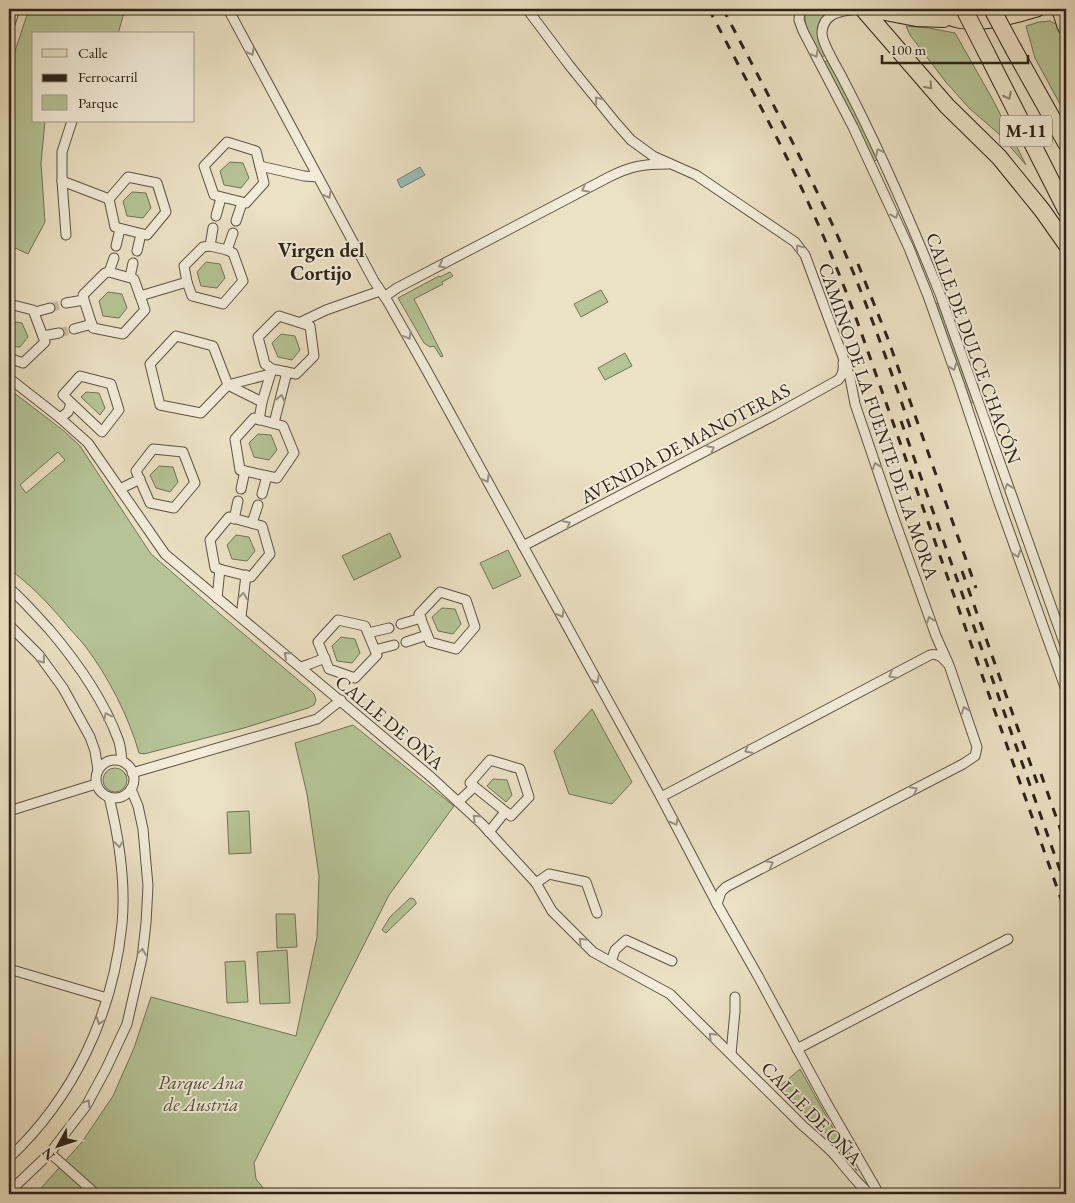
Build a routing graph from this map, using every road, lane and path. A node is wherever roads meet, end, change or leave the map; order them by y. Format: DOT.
graph roads {
  1 [pos="15,9"];
  2 [pos="228,9"];
  3 [pos="527,9"];
  4 [pos="800,9"];
  5 [pos="862,9"];
  6 [pos="926,9"];
  7 [pos="992,9"];
  8 [pos="1038,9"];
  9 [pos="1060,9"];
  10 [pos="962,15"];
  11 [pos="9,27"];
  12 [pos="1066,27"];
  13 [pos="72,122"];
  14 [pos="1066,143"];
  15 [pos="671,164"];
  16 [pos="260,166"];
  17 [pos="318,177"];
  18 [pos="62,180"];
  19 [pos="895,187"];
  20 [pos="1023,187"];
  21 [pos="884,192"];
  22 [pos="221,198"];
  23 [pos="108,199"];
  24 [pos="242,203"];
  25 [pos="1066,210"];
  26 [pos="216,216"];
  27 [pos="236,221"];
  28 [pos="213,228"];
  29 [pos="120,229"];
  30 [pos="233,233"];
  31 [pos="141,234"];
  32 [pos="66,235"];
  33 [pos="1066,244"];
  34 [pos="116,246"];
  35 [pos="210,246"];
  36 [pos="227,250"];
  37 [pos="137,251"];
  38 [pos="1066,256"];
  39 [pos="114,258"];
  40 [pos="133,263"];
  41 [pos="109,272"];
  42 [pos="130,277"];
  43 [pos="187,282"];
  44 [pos="383,294"];
  45 [pos="140,296"];
  46 [pos="84,300"];
  47 [pos="66,303"];
  48 [pos="9,304"];
  49 [pos="50,308"];
  50 [pos="35,312"];
  51 [pos="301,322"];
  52 [pos="92,324"];
  53 [pos="74,329"];
  54 [pos="59,332"];
  55 [pos="43,336"];
  56 [pos="842,356"];
  57 [pos="9,358"];
  58 [pos="271,372"];
  59 [pos="287,372"];
  60 [pos="9,378"];
  61 [pos="228,385"];
  62 [pos="262,402"];
  63 [pos="72,403"];
  64 [pos="60,418"];
  65 [pos="259,420"];
  66 [pos="274,423"];
  67 [pos="98,428"];
  68 [pos="88,443"];
  69 [pos="245,471"];
  70 [pos="267,476"];
  71 [pos="140,479"];
  72 [pos="120,489"];
  73 [pos="241,489"];
  74 [pos="262,494"];
  75 [pos="149,500"];
  76 [pos="238,501"];
  77 [pos="258,505"];
  78 [pos="138,514"];
  79 [pos="234,519"];
  80 [pos="1020,521"];
  81 [pos="252,523"];
  82 [pos="1007,526"];
  83 [pos="524,546"];
  84 [pos="220,569"];
  85 [pos="246,575"];
  86 [pos="9,588"];
  87 [pos="217,598"];
  88 [pos="241,616"];
  89 [pos="1055,617"];
  90 [pos="421,618"];
  91 [pos="1042,623"];
  92 [pos="401,624"];
  93 [pos="9,625"];
  94 [pos="389,628"];
  95 [pos="368,633"];
  96 [pos="427,635"];
  97 [pos="406,642"];
  98 [pos="394,645"];
  99 [pos="1066,648"];
  100 [pos="375,650"];
  101 [pos="325,658"];
  102 [pos="949,665"];
  103 [pos="301,667"];
  104 [pos="1066,690"];
  105 [pos="341,700"];
  106 [pos="122,761"];
  107 [pos="98,770"];
  108 [pos="132,773"];
  109 [pos="96,784"];
  110 [pos="474,787"];
  111 [pos="131,789"];
  112 [pos="108,797"];
  113 [pos="661,797"];
  114 [pos="458,802"];
  115 [pos="9,812"];
  116 [pos="505,812"];
  117 [pos="489,832"];
  118 [pos="536,883"];
  119 [pos="707,884"];
  120 [pos="726,887"];
  121 [pos="717,904"];
  122 [pos="597,913"];
  123 [pos="1008,939"];
  124 [pos="672,961"];
  125 [pos="611,962"];
  126 [pos="9,969"];
  127 [pos="735,997"];
  128 [pos="107,998"];
  129 [pos="797,1049"];
  130 [pos="731,1054"];
  131 [pos="50,1153"];
  132 [pos="9,1158"];
  133 [pos="860,1161"];
  134 [pos="9,1192"];
  135 [pos="96,1194"];
  136 [pos="869,1194"];
  137 [pos="879,1194"];
  1 -- 11 [label="street"];
  2 -- 17 [label="street, one-way"];
  15 -- 3 [label="street, CAMINO DE LA FUENTE DE LA MORA, one-way"];
  4 -- 21 [label="street, CALLE DE DULCE CHACÓN, one-way"];
  5 -- 10 [label="main road"];
  19 -- 5 [label="street, CALLE DE DULCE CHACÓN, one-way"];
  5 -- 20 [label="highway, one-way"];
  6 -- 10 [label="main road"];
  7 -- 14 [label="highway, M-11, bridge"];
  8 -- 10 [label="main road"];
  9 -- 12 [label="highway"];
  10 -- 25 [label="highway, M-11, one-way, bridge"];
  13 -- 18 [label="street"];
  15 -- 44 [label="street, one-way"];
  56 -- 15 [label="street, CAMINO DE LA FUENTE DE LA MORA, one-way"];
  16 -- 17 [label="street"];
  16 -- 22 [label="street"];
  16 -- 24 [label="street"];
  17 -- 44 [label="street, one-way"];
  18 -- 23 [label="street"];
  18 -- 32 [label="street"];
  19 -- 21 [label="street"];
  80 -- 19 [label="street, CALLE DE DULCE CHACÓN, one-way"];
  20 -- 33 [label="highway"];
  20 -- 38 [label="highway"];
  21 -- 82 [label="street, CALLE DE DULCE CHACÓN, one-way"];
  22 -- 24 [label="street"];
  22 -- 26 [label="street"];
  23 -- 29 [label="street"];
  23 -- 31 [label="street"];
  24 -- 27 [label="street"];
  28 -- 35 [label="street"];
  29 -- 31 [label="street"];
  29 -- 34 [label="street"];
  30 -- 36 [label="street"];
  31 -- 37 [label="street"];
  35 -- 36 [label="street"];
  35 -- 43 [label="street"];
  36 -- 43 [label="street"];
  39 -- 41 [label="street"];
  40 -- 42 [label="street"];
  41 -- 42 [label="street"];
  41 -- 46 [label="street"];
  42 -- 45 [label="street"];
  43 -- 45 [label="street"];
  44 -- 51 [label="street"];
  44 -- 83 [label="street, one-way"];
  45 -- 52 [label="street"];
  46 -- 47 [label="street"];
  46 -- 52 [label="street"];
  48 -- 50 [label="street"];
  49 -- 50 [label="street"];
  50 -- 55 [label="street"];
  51 -- 58 [label="street"];
  51 -- 59 [label="street"];
  52 -- 53 [label="street"];
  54 -- 55 [label="street"];
  55 -- 57 [label="street"];
  83 -- 56 [label="street, AVENIDA DE MANOTERAS, one-way"];
  102 -- 56 [label="street, CAMINO DE LA FUENTE DE LA MORA, one-way"];
  58 -- 59 [label="street"];
  58 -- 61 [label="street"];
  58 -- 62 [label="street"];
  66 -- 59 [label="street, one-way"];
  60 -- 64 [label="street, CALLE DE OÑA"];
  61 -- 61 [label="street"];
  61 -- 62 [label="street"];
  62 -- 65 [label="street"];
  63 -- 64 [label="street"];
  63 -- 67 [label="street"];
  63 -- 67 [label="street"];
  64 -- 68 [label="street, CALLE DE OÑA"];
  65 -- 66 [label="street"];
  65 -- 69 [label="street"];
  66 -- 70 [label="street"];
  67 -- 68 [label="street"];
  68 -- 72 [label="street, CALLE DE OÑA"];
  69 -- 70 [label="street"];
  69 -- 73 [label="street"];
  70 -- 74 [label="street"];
  71 -- 72 [label="street"];
  71 -- 75 [label="street"];
  71 -- 75 [label="street"];
  72 -- 78 [label="street, CALLE DE OÑA"];
  75 -- 78 [label="street"];
  76 -- 79 [label="street"];
  77 -- 81 [label="street"];
  78 -- 87 [label="street, CALLE DE OÑA"];
  79 -- 81 [label="street"];
  79 -- 84 [label="street"];
  80 -- 82 [label="street"];
  80 -- 89 [label="street, CALLE DE DULCE CHACÓN"];
  81 -- 85 [label="street"];
  82 -- 91 [label="street, CALLE DE DULCE CHACÓN, one-way"];
  83 -- 113 [label="street, one-way"];
  84 -- 85 [label="street"];
  84 -- 87 [label="street"];
  88 -- 85 [label="street, one-way"];
  106 -- 86 [label="street, one-way"];
  87 -- 88 [label="street, CALLE DE OÑA"];
  103 -- 88 [label="street, CALLE DE OÑA, one-way"];
  89 -- 91 [label="street"];
  89 -- 99 [label="street, CALLE DE DULCE CHACÓN"];
  90 -- 92 [label="street"];
  90 -- 96 [label="street"];
  90 -- 96 [label="street"];
  91 -- 104 [label="street, CALLE DE DULCE CHACÓN"];
  93 -- 107 [label="street, one-way"];
  94 -- 95 [label="street"];
  95 -- 100 [label="street"];
  95 -- 101 [label="street, CALLE DE OÑA"];
  96 -- 97 [label="street"];
  98 -- 100 [label="street"];
  100 -- 101 [label="street, CALLE DE OÑA"];
  101 -- 103 [label="street, CALLE DE OÑA"];
  102 -- 113 [label="street, one-way"];
  120 -- 102 [label="street, CAMINO DE LA FUENTE DE LA MORA, one-way"];
  103 -- 105 [label="street, CALLE DE OÑA"];
  105 -- 108 [label="street"];
  105 -- 114 [label="street, CALLE DE OÑA"];
  106 -- 107 [label="street"];
  106 -- 108 [label="street"];
  107 -- 109 [label="street"];
  108 -- 111 [label="street"];
  109 -- 112 [label="street"];
  109 -- 115 [label="street"];
  110 -- 114 [label="street"];
  110 -- 116 [label="street"];
  110 -- 116 [label="street"];
  111 -- 112 [label="street"];
  131 -- 111 [label="street, one-way"];
  112 -- 128 [label="street, one-way"];
  113 -- 119 [label="street, one-way"];
  117 -- 114 [label="street, CALLE DE OÑA, one-way"];
  116 -- 117 [label="street"];
  117 -- 118 [label="street, CALLE DE OÑA"];
  118 -- 122 [label="street"];
  125 -- 118 [label="street, CALLE DE OÑA, one-way"];
  119 -- 120 [label="street"];
  119 -- 121 [label="street"];
  120 -- 121 [label="street"];
  121 -- 129 [label="street"];
  123 -- 129 [label="street"];
  124 -- 125 [label="street"];
  130 -- 125 [label="street, CALLE DE OÑA, one-way"];
  126 -- 128 [label="street"];
  127 -- 130 [label="street"];
  128 -- 132 [label="street, one-way"];
  129 -- 133 [label="street"];
  130 -- 136 [label="street, CALLE DE OÑA"];
  131 -- 134 [label="street"];
  131 -- 135 [label="street"];
  133 -- 136 [label="street"];
  133 -- 137 [label="street"];
}
